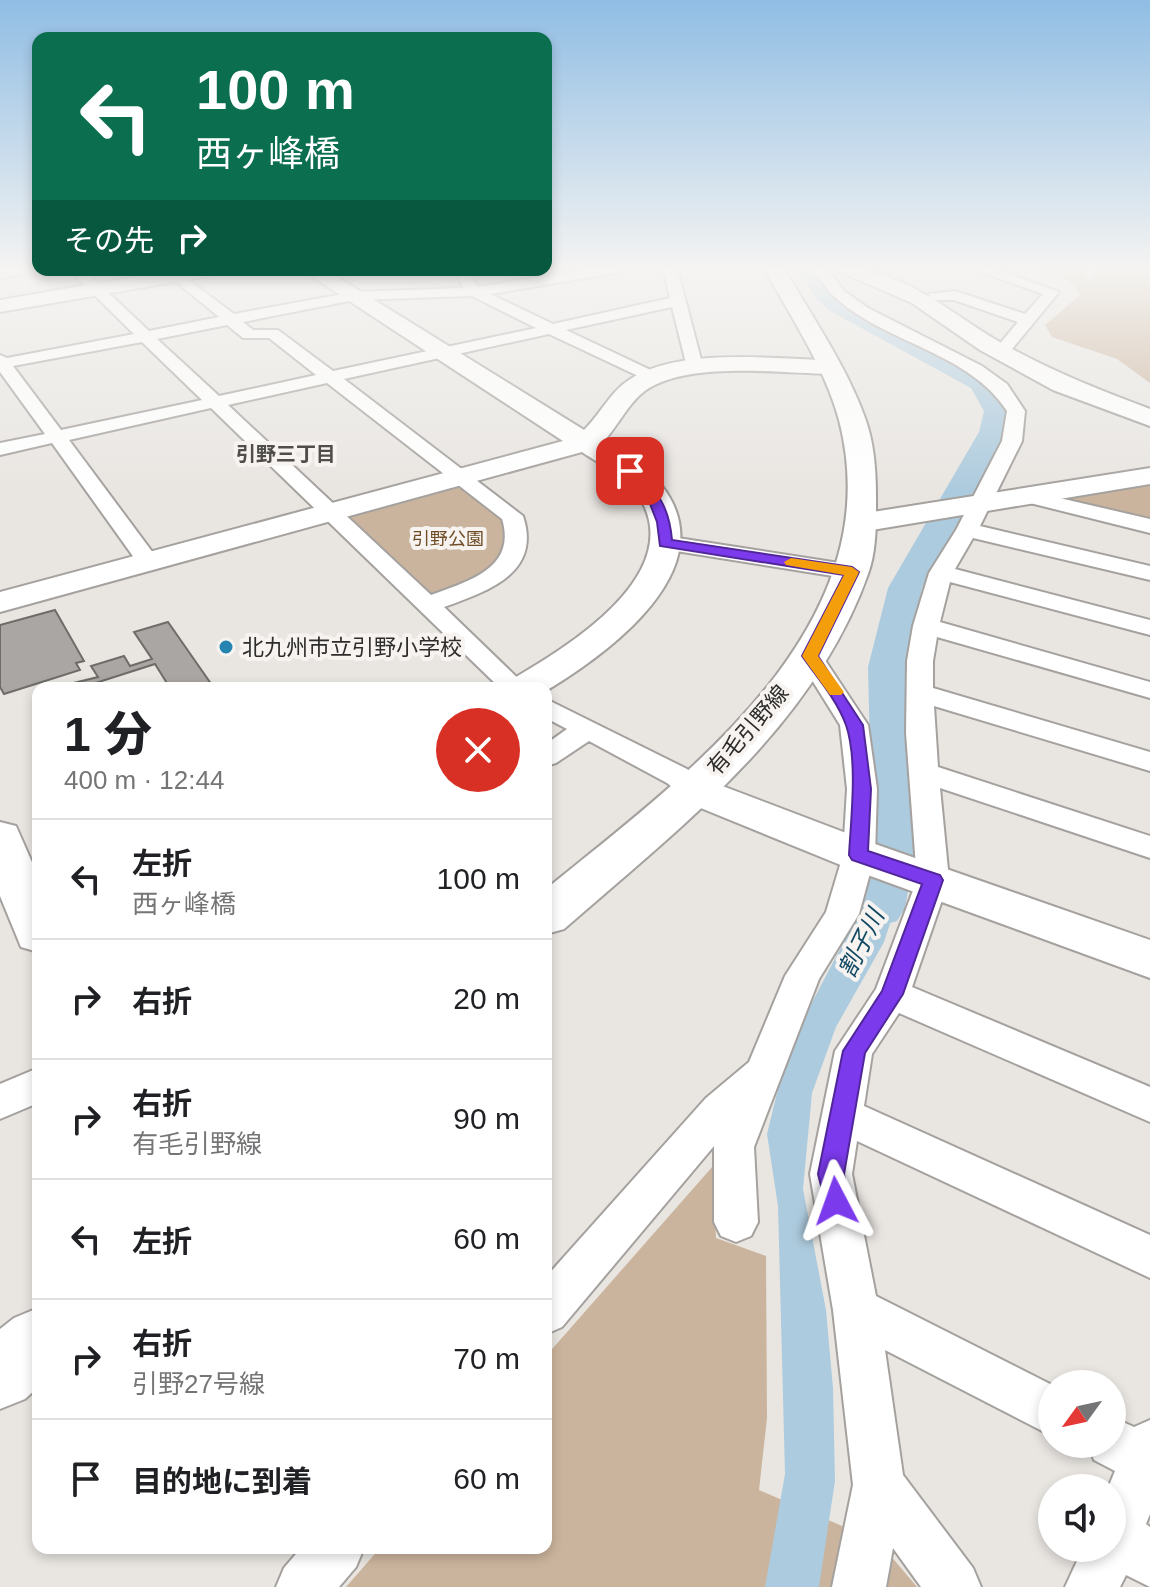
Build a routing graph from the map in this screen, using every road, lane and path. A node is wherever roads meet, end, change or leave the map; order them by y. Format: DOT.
graph roads {
  1 [pos="113,342"];
  2 [pos="152,342"];
  3 [pos="284,342"];
  4 [pos="425,342"];
  5 [pos="491,342"];
  6 [pos="577,342"];
  7 [pos="689,342"];
  8 [pos="815,342"];
  9 [pos="922,342"];
  10 [pos="984,342"];
  11 [pos="1000,342"];
  12 [pos="1009,342"];
  13 [pos="1006,346"];
  14 [pos="442,353"];
  15 [pos="1,363"];
  16 [pos="695,367"];
  17 [pos="829,367"];
  18 [pos="330,377"];
  19 [pos="651,377"];
  20 [pos="215,401"];
  21 [pos="1150,410"];
  22 [pos="1150,418"];
  23 [pos="58,436"];
  24 [pos="585,443"];
  25 [pos="0,449"];
  26 [pos="1150,476"];
  27 [pos="466,478"];
  28 [pos="1025,496"];
  29 [pos="970,512"];
  30 [pos="333,514"];
  31 [pos="860,523"];
  32 [pos="1150,526"];
  33 [pos="665,543"];
  34 [pos="148,561"];
  35 [pos="852,572"];
  36 [pos="941,573"];
  37 [pos="1150,573"];
  38 [pos="0,602"];
  39 [pos="427,605"];
  40 [pos="925,626"];
  41 [pos="1150,628"];
  42 [pos="810,656"];
  43 [pos="509,682"];
  44 [pos="534,682"];
  45 [pos="1150,690"];
  46 [pos="920,693"];
  47 [pos="552,710"];
  48 [pos="587,729"];
  49 [pos="552,753"];
  50 [pos="1150,762"];
  51 [pos="925,773"];
  52 [pos="696,790"];
  53 [pos="0,837"];
  54 [pos="1150,847"];
  55 [pos="859,855"];
  56 [pos="924,876"];
  57 [pos="25,909"];
  58 [pos="552,911"];
  59 [pos="1150,959"];
  60 [pos="892,994"];
  61 [pos="762,1073"];
  62 [pos="32,1088"];
  63 [pos="0,1102"];
  64 [pos="1150,1105"];
  65 [pos="842,1115"];
  66 [pos="736,1222"];
  67 [pos="1150,1257"];
  68 [pos="552,1304"];
  69 [pos="856,1310"];
  70 [pos="32,1347"];
  71 [pos="0,1374"];
  72 [pos="1038,1404"];
  73 [pos="1135,1448"];
  74 [pos="879,1485"];
  75 [pos="1126,1522"];
  76 [pos="332,1554"];
  77 [pos="1111,1562"];
  78 [pos="303,1587"];
  79 [pos="859,1587"];
  80 [pos="954,1587"];
  81 [pos="1092,1587"];
  1 -- 15 [label="street"];
  2 -- 20 [label="street"];
  3 -- 18 [label="street"];
  4 -- 14 [label="street"];
  5 -- 14 [label="street"];
  6 -- 19 [label="street"];
  7 -- 16 [label="street"];
  8 -- 17 [label="main road, 有毛引野線"];
  9 -- 29 [label="street"];
  10 -- 22 [label="main road"];
  11 -- 13 [label="main road"];
  12 -- 13 [label="street"];
  13 -- 21 [label="main road"];
  14 -- 18 [label="street"];
  14 -- 24 [label="street"];
  15 -- 23 [label="street"];
  16 -- 17 [label="street"];
  16 -- 19 [label="street"];
  17 -- 31 [label="main road, 有毛引野線"];
  18 -- 20 [label="street"];
  18 -- 27 [label="street"];
  19 -- 24 [label="street"];
  20 -- 23 [label="street"];
  20 -- 30 [label="street"];
  23 -- 25 [label="street"];
  23 -- 34 [label="street"];
  24 -- 27 [label="street"];
  24 -- 33 [label="street"];
  26 -- 28 [label="street"];
  27 -- 30 [label="street"];
  27 -- 39 [label="street"];
  28 -- 29 [label="street"];
  28 -- 32 [label="street"];
  29 -- 31 [label="street"];
  29 -- 36 [label="street"];
  29 -- 37 [label="street"];
  30 -- 34 [label="street"];
  30 -- 39 [label="street"];
  31 -- 35 [label="main road, 有毛引野線"];
  33 -- 35 [label="street"];
  33 -- 44 [label="street"];
  34 -- 38 [label="street"];
  35 -- 42 [label="main road, 有毛引野線"];
  36 -- 40 [label="street"];
  36 -- 41 [label="street"];
  39 -- 43 [label="street"];
  40 -- 45 [label="street"];
  40 -- 46 [label="street"];
  42 -- 52 [label="main road, 有毛引野線"];
  42 -- 55 [label="street"];
  46 -- 50 [label="street"];
  46 -- 51 [label="street"];
  47 -- 48 [label="street"];
  48 -- 49 [label="street"];
  48 -- 52 [label="street"];
  51 -- 54 [label="street"];
  51 -- 56 [label="street"];
  52 -- 55 [label="street"];
  52 -- 58 [label="main road, 有毛引野線"];
  53 -- 57 [label="street"];
  55 -- 56 [label="street"];
  55 -- 61 [label="street"];
  56 -- 59 [label="street"];
  56 -- 60 [label="street"];
  60 -- 64 [label="street"];
  60 -- 65 [label="street"];
  61 -- 66 [label="street"];
  61 -- 68 [label="street"];
  62 -- 63 [label="street"];
  65 -- 67 [label="street"];
  65 -- 69 [label="street"];
  69 -- 72 [label="street"];
  69 -- 74 [label="street"];
  70 -- 71 [label="main road"];
  73 -- 75 [label="street"];
  74 -- 79 [label="street"];
  74 -- 80 [label="street"];
  76 -- 78 [label="street"];
  77 -- 81 [label="street"];
}
